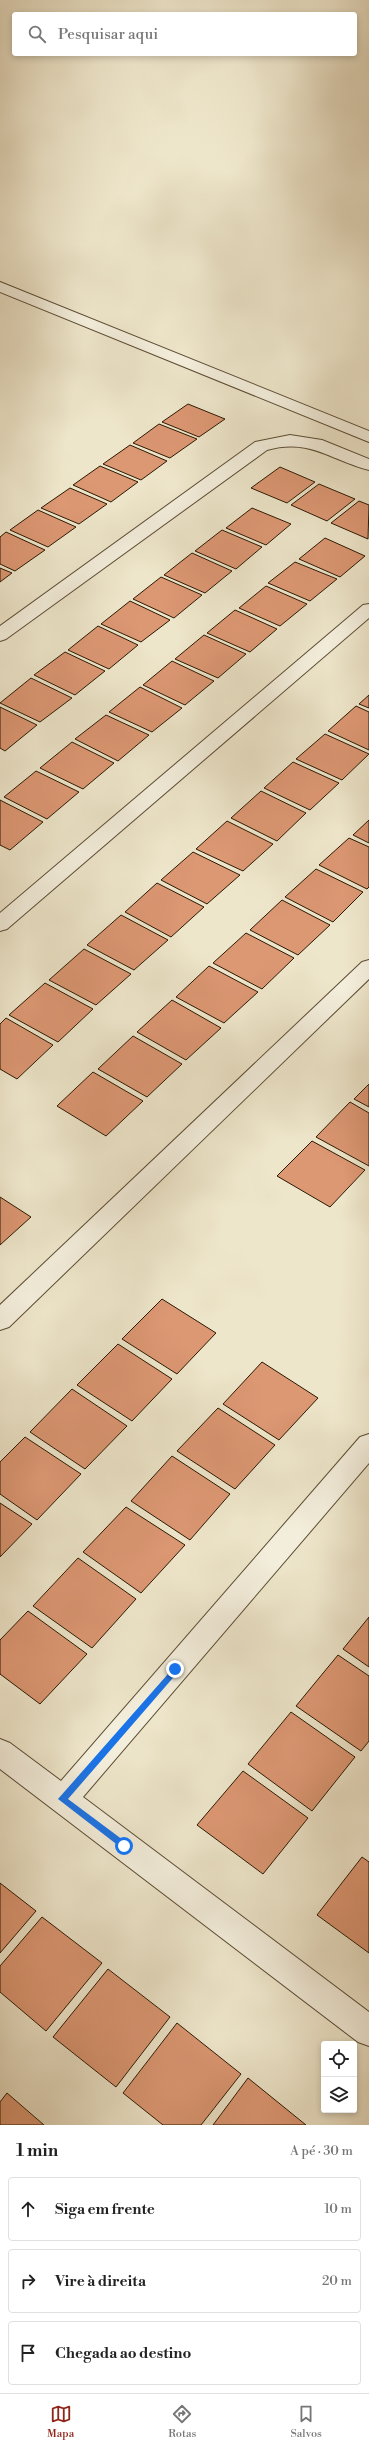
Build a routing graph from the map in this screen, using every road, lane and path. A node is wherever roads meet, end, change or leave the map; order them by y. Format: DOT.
graph roads {
  1 [pos="0,287"];
  2 [pos="369,437"];
  3 [pos="369,465"];
  4 [pos="369,609"];
  5 [pos="0,634"];
  6 [pos="0,924"];
  7 [pos="369,967"];
  8 [pos="0,1320"];
  9 [pos="369,1445"];
  10 [pos="0,1752"];
  11 [pos="62,1799"];
  12 [pos="369,2031"];
  1 -- 2 [label="street"];
  3 -- 5 [label="street"];
  4 -- 6 [label="street"];
  7 -- 8 [label="street"];
  9 -- 11 [label="street"];
  10 -- 11 [label="street"];
  11 -- 12 [label="street"];
}
